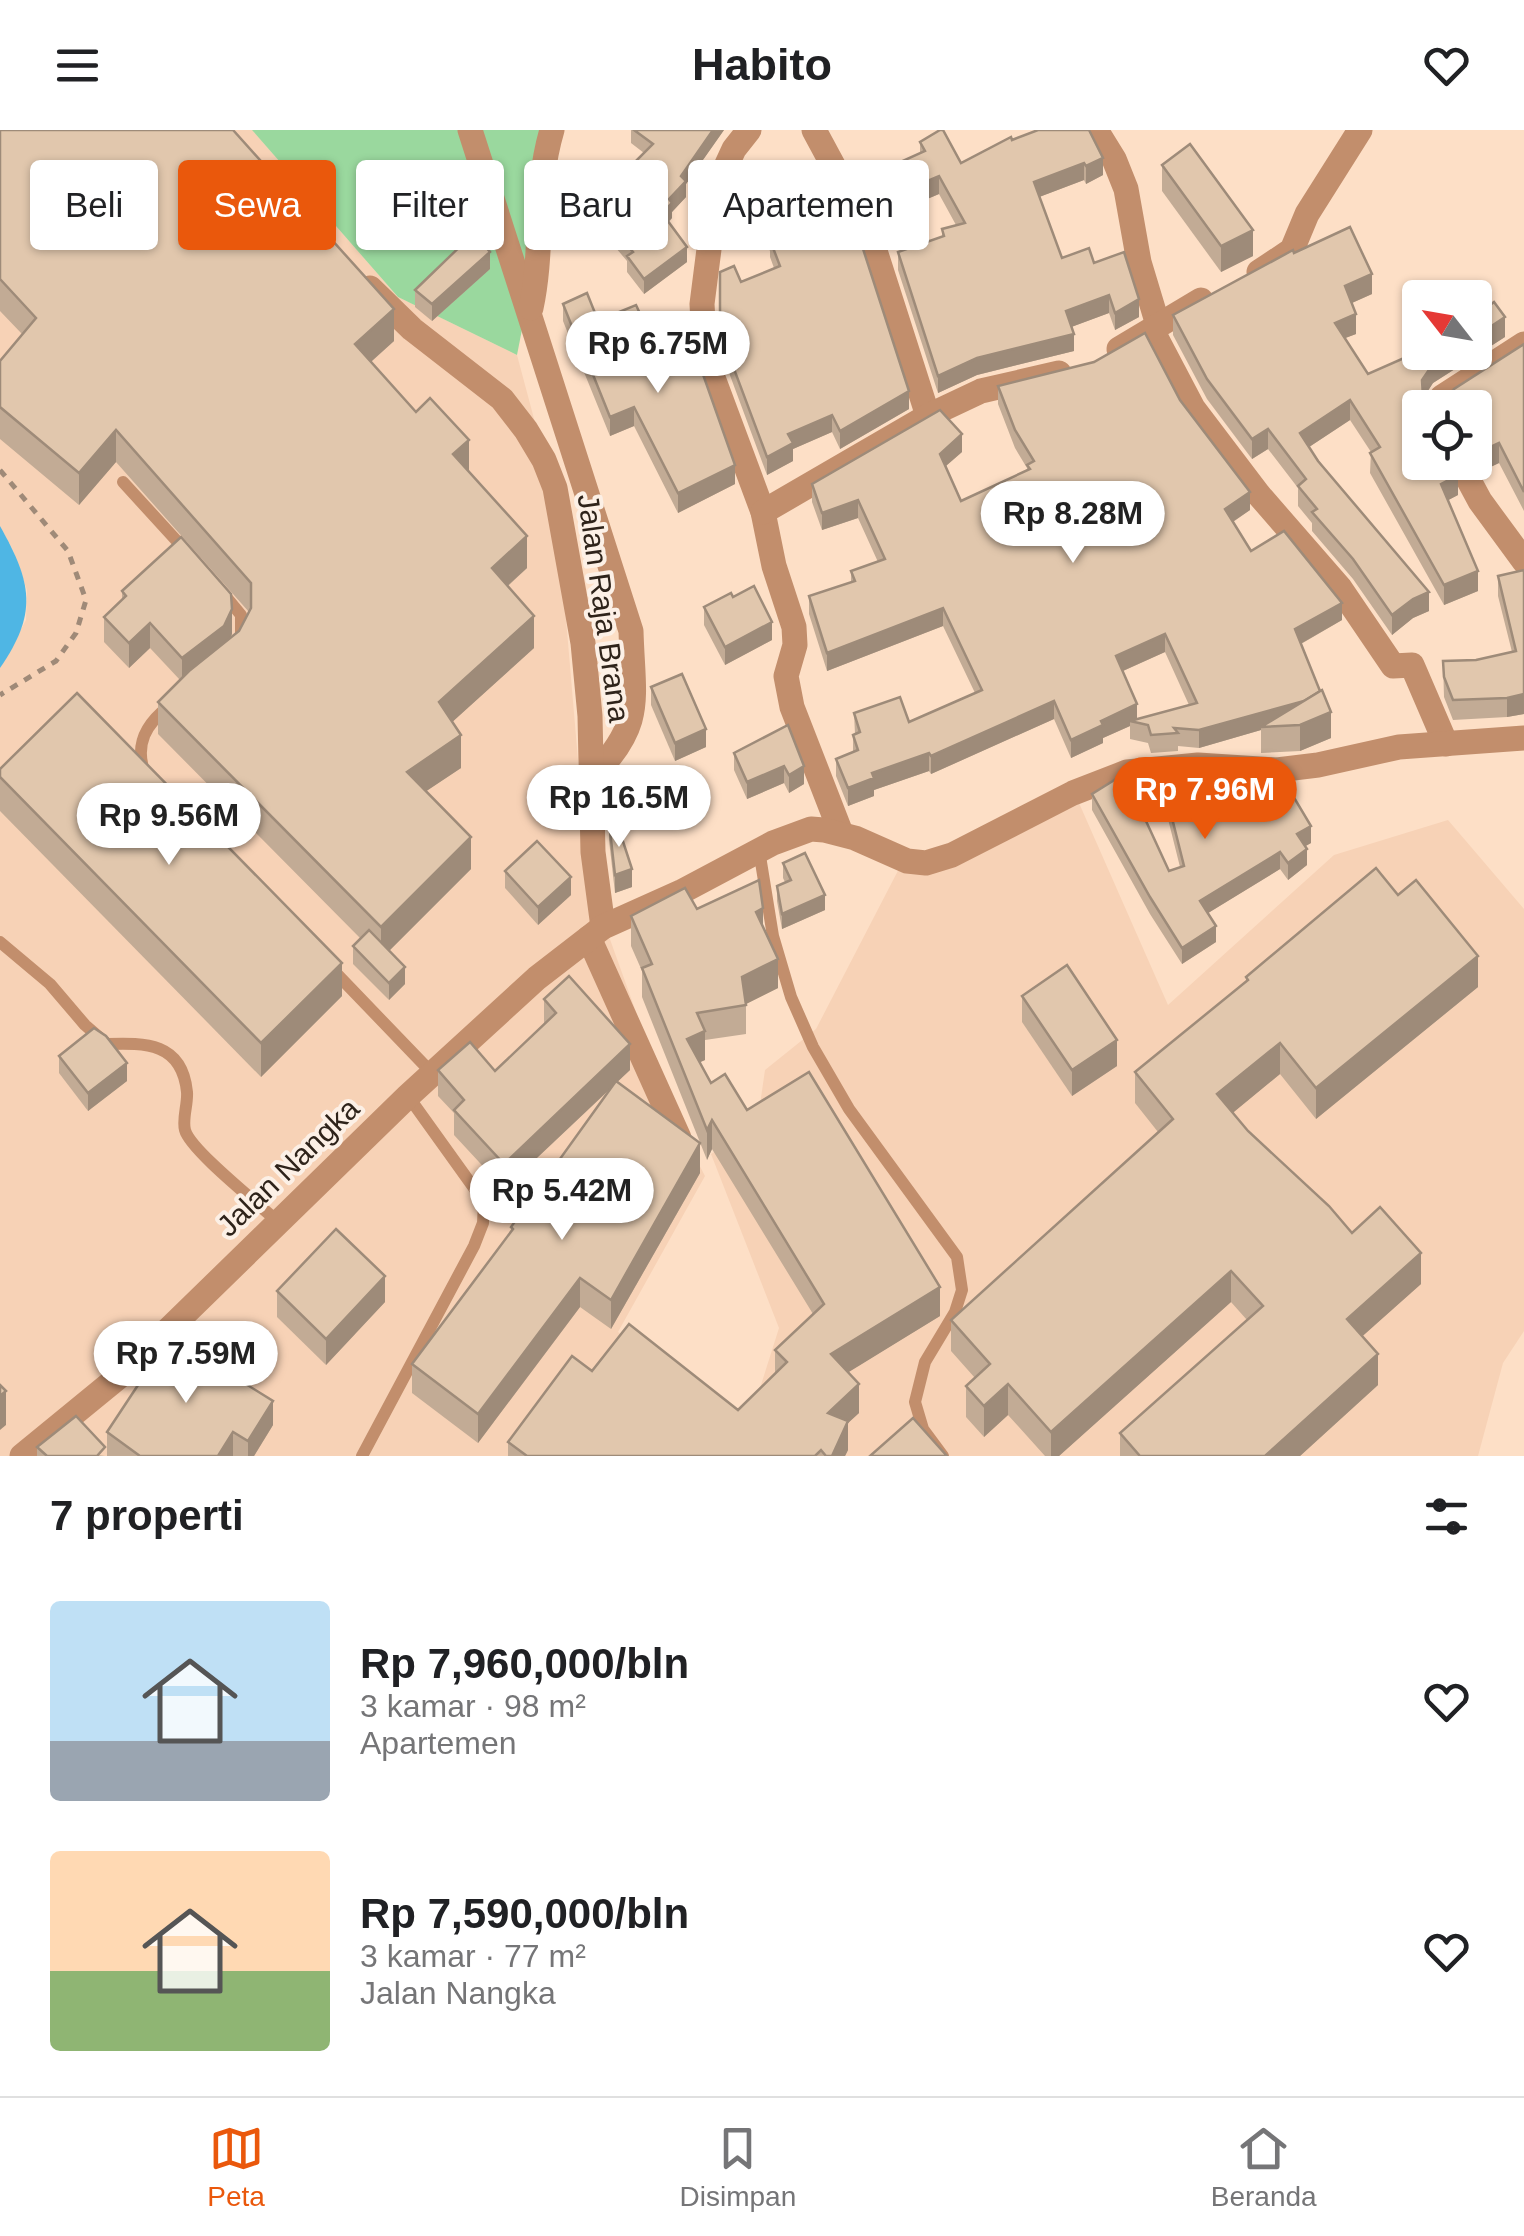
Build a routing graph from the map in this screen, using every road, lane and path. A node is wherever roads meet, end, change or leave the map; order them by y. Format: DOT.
graph roads {
  1 [pos="470,130"];
  2 [pos="552,130"];
  3 [pos="748,130"];
  4 [pos="814,130"];
  5 [pos="1096,130"];
  6 [pos="1360,130"];
  7 [pos="349,264"];
  8 [pos="530,311"];
  9 [pos="1155,328"];
  10 [pos="1524,344"];
  11 [pos="1453,390"];
  12 [pos="928,416"];
  13 [pos="0,470"];
  14 [pos="1469,480"];
  15 [pos="123,482"];
  16 [pos="763,512"];
  17 [pos="1524,561"];
  18 [pos="197,563"];
  19 [pos="210,576"];
  20 [pos="231,657"];
  21 [pos="184,694"];
  22 [pos="0,696"];
  23 [pos="1524,738"];
  24 [pos="1446,744"];
  25 [pos="592,776"];
  26 [pos="153,786"];
  27 [pos="841,832"];
  28 [pos="759,850"];
  29 [pos="596,933"];
  30 [pos="0,942"];
  31 [pos="326,963"];
  32 [pos="432,1072"];
  33 [pos="408,1096"];
  34 [pos="679,1138"];
  35 [pos="278,1222"];
  36 [pos="22,1456"];
  37 [pos="362,1456"];
  38 [pos="943,1456"];
  1 -- 8 [label="street"];
  2 -- 8 [label="street"];
  3 -- 16 [label="street"];
  4 -- 12 [label="street"];
  5 -- 9 [label="street"];
  6 -- 9 [label="street"];
  7 -- 25 [label="street, Jalan Raja Brana"];
  8 -- 25 [label="street"];
  9 -- 12 [label="street"];
  9 -- 24 [label="street"];
  10 -- 11 [label="street"];
  12 -- 16 [label="street"];
  13 -- 22 [label="path"];
  14 -- 17 [label="street"];
  15 -- 18 [label="lane"];
  16 -- 27 [label="street"];
  19 -- 20 [label="lane"];
  21 -- 26 [label="lane"];
  23 -- 24 [label="street"];
  24 -- 27 [label="street"];
  25 -- 29 [label="street, Jalan Raja Brana"];
  27 -- 28 [label="street, Jalan Nangka"];
  28 -- 29 [label="street, Jalan Nangka"];
  28 -- 38 [label="lane"];
  29 -- 32 [label="street, Jalan Nangka"];
  29 -- 34 [label="street, Jalan Raja Brana"];
  30 -- 35 [label="lane"];
  31 -- 32 [label="lane"];
  32 -- 33 [label="street, Jalan Nangka"];
  33 -- 35 [label="street, Jalan Nangka"];
  33 -- 37 [label="lane"];
  35 -- 36 [label="street, Jalan Nangka"];
}
